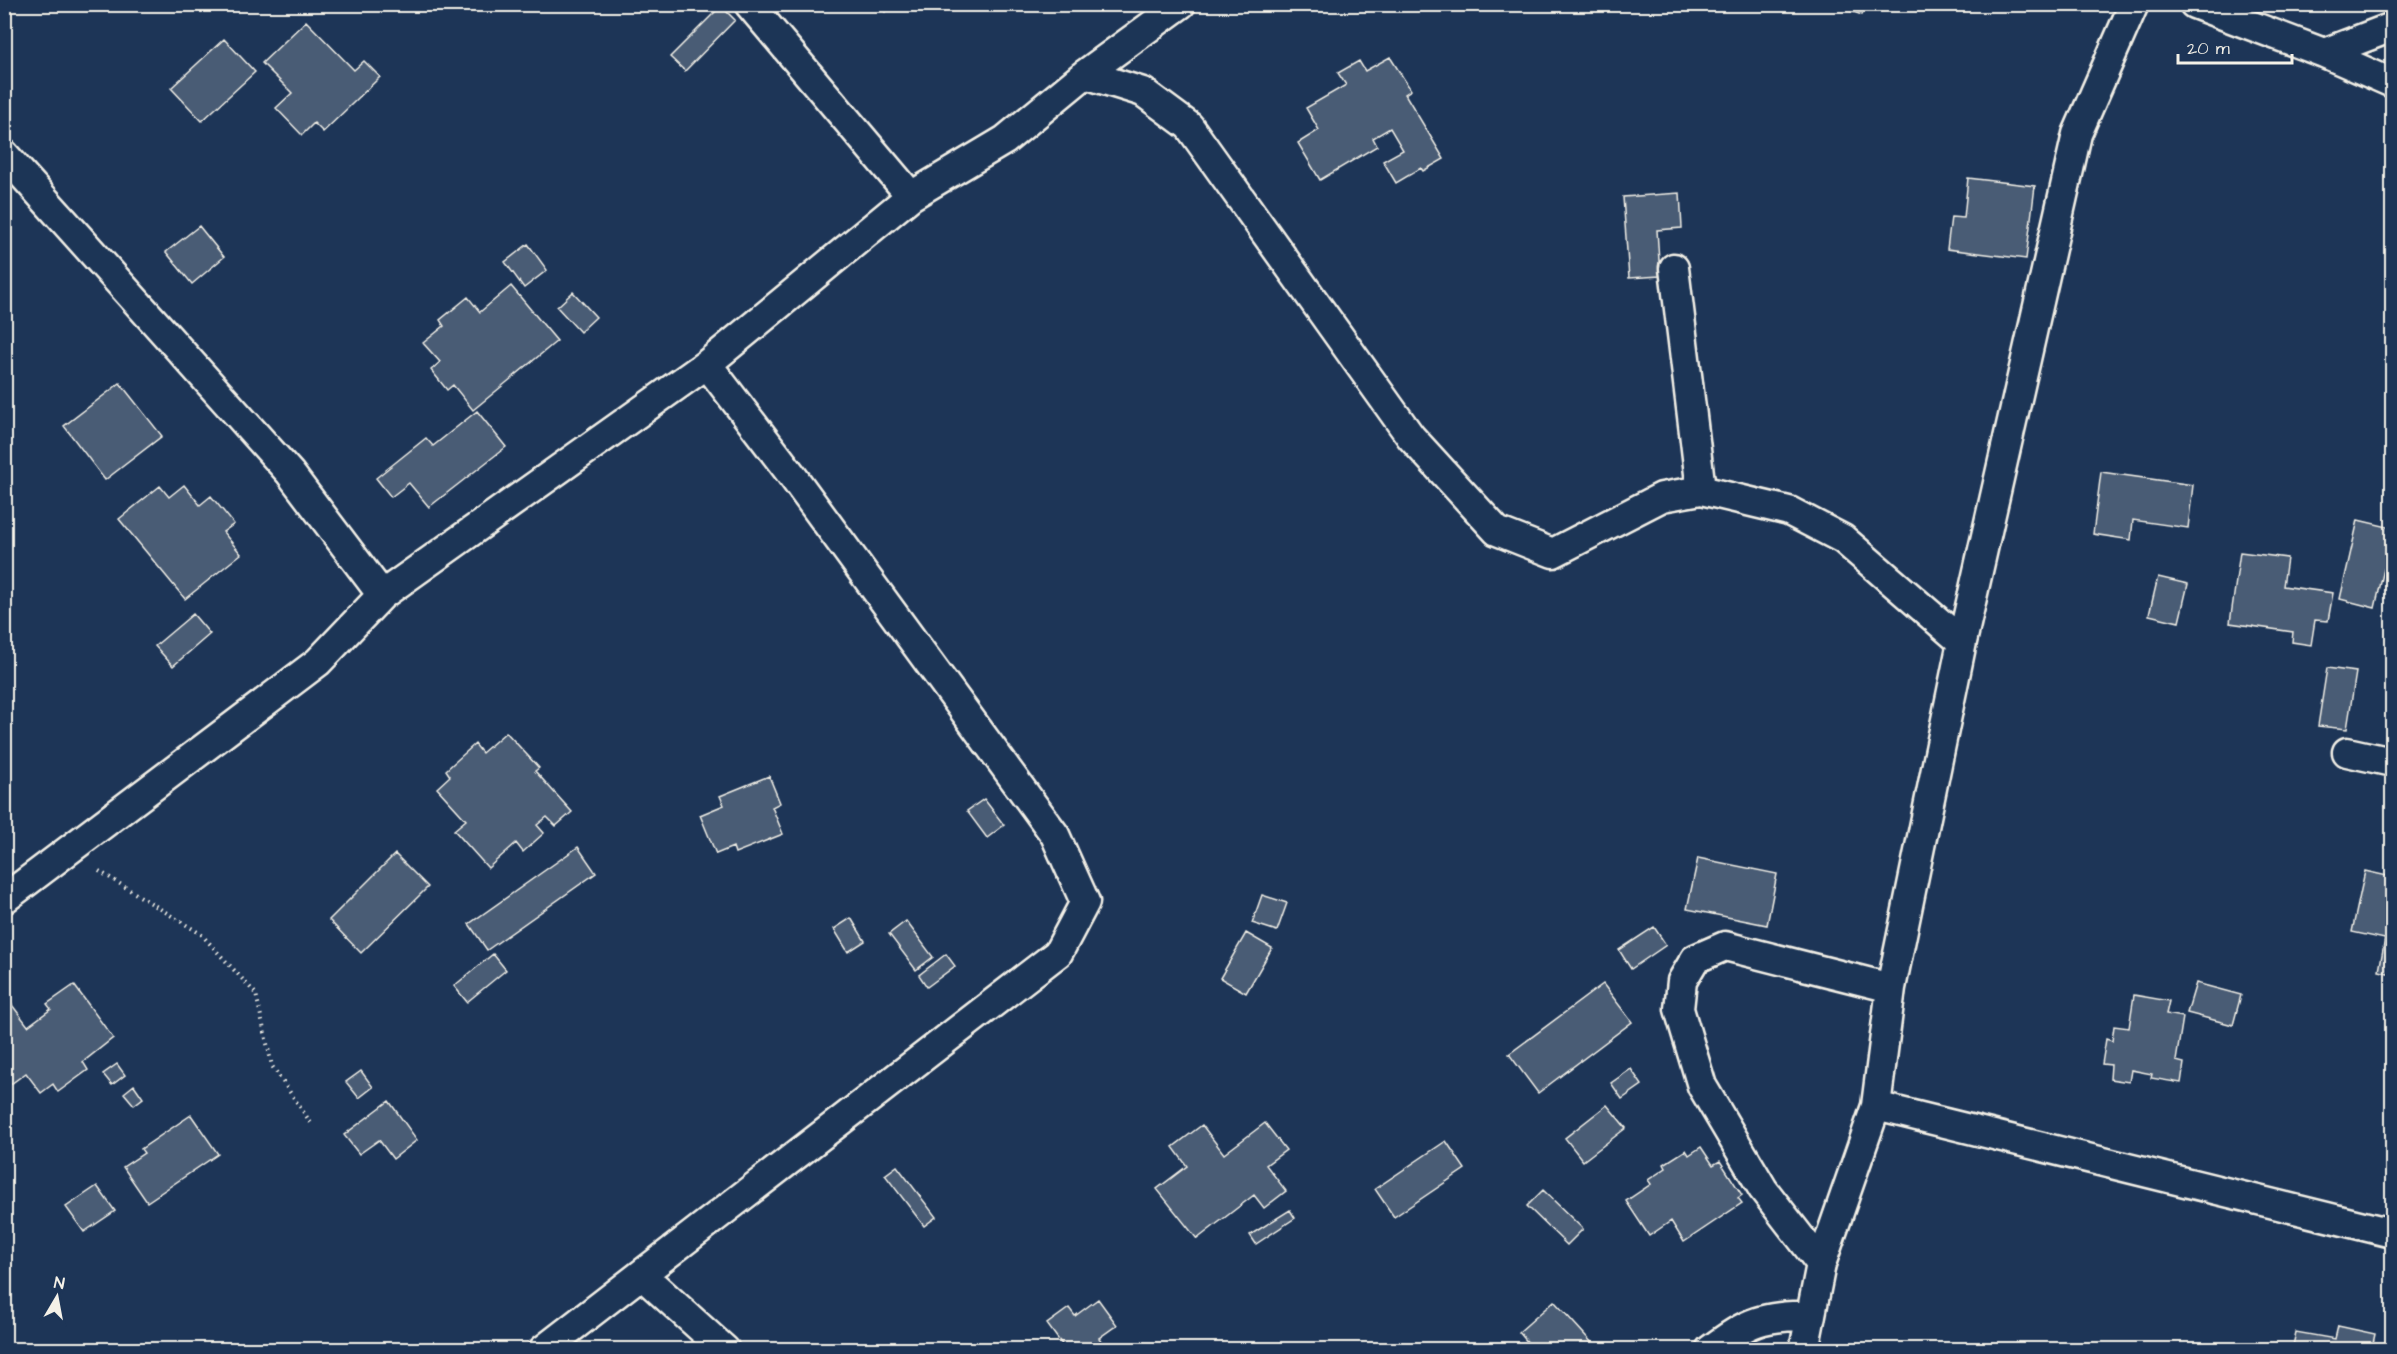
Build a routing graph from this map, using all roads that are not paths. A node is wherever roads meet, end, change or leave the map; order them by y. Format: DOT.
graph roads {
  1 [pos="749,4"];
  2 [pos="1181,4"];
  3 [pos="2134,4"];
  4 [pos="2194,4"];
  5 [pos="2392,27"];
  6 [pos="2324,53"];
  7 [pos="1085,74"];
  8 [pos="2392,83"];
  9 [pos="4,154"];
  10 [pos="911,196"];
  11 [pos="1674,268"];
  12 [pos="707,364"];
  13 [pos="1701,490"];
  14 [pos="382,595"];
  15 [pos="1962,642"];
  16 [pos="2347,752"];
  17 [pos="2392,762"];
  18 [pos="4,899"];
  19 [pos="1891,987"];
  20 [pos="1876,1106"];
  21 [pos="2392,1233"];
  22 [pos="1821,1264"];
  23 [pos="642,1275"];
  24 [pos="1811,1315"];
  25 [pos="543,1350"];
  26 [pos="725,1350"];
  27 [pos="1710,1350"];
  28 [pos="1804,1350"];
  1 -- 10 [label="street"];
  2 -- 7 [label="street"];
  3 -- 15 [label="street"];
  4 -- 6 [label="street"];
  5 -- 6 [label="street"];
  6 -- 8 [label="street"];
  7 -- 10 [label="street"];
  7 -- 13 [label="street"];
  9 -- 14 [label="street"];
  10 -- 12 [label="street"];
  11 -- 13 [label="street"];
  12 -- 14 [label="street"];
  12 -- 23 [label="street"];
  13 -- 15 [label="street"];
  14 -- 18 [label="street"];
  15 -- 19 [label="street"];
  16 -- 17 [label="street"];
  19 -- 20 [label="street"];
  19 -- 22 [label="street"];
  20 -- 21 [label="street"];
  20 -- 22 [label="street"];
  22 -- 24 [label="street"];
  23 -- 25 [label="street"];
  23 -- 26 [label="street"];
  24 -- 27 [label="street"];
  24 -- 28 [label="street"];
}
